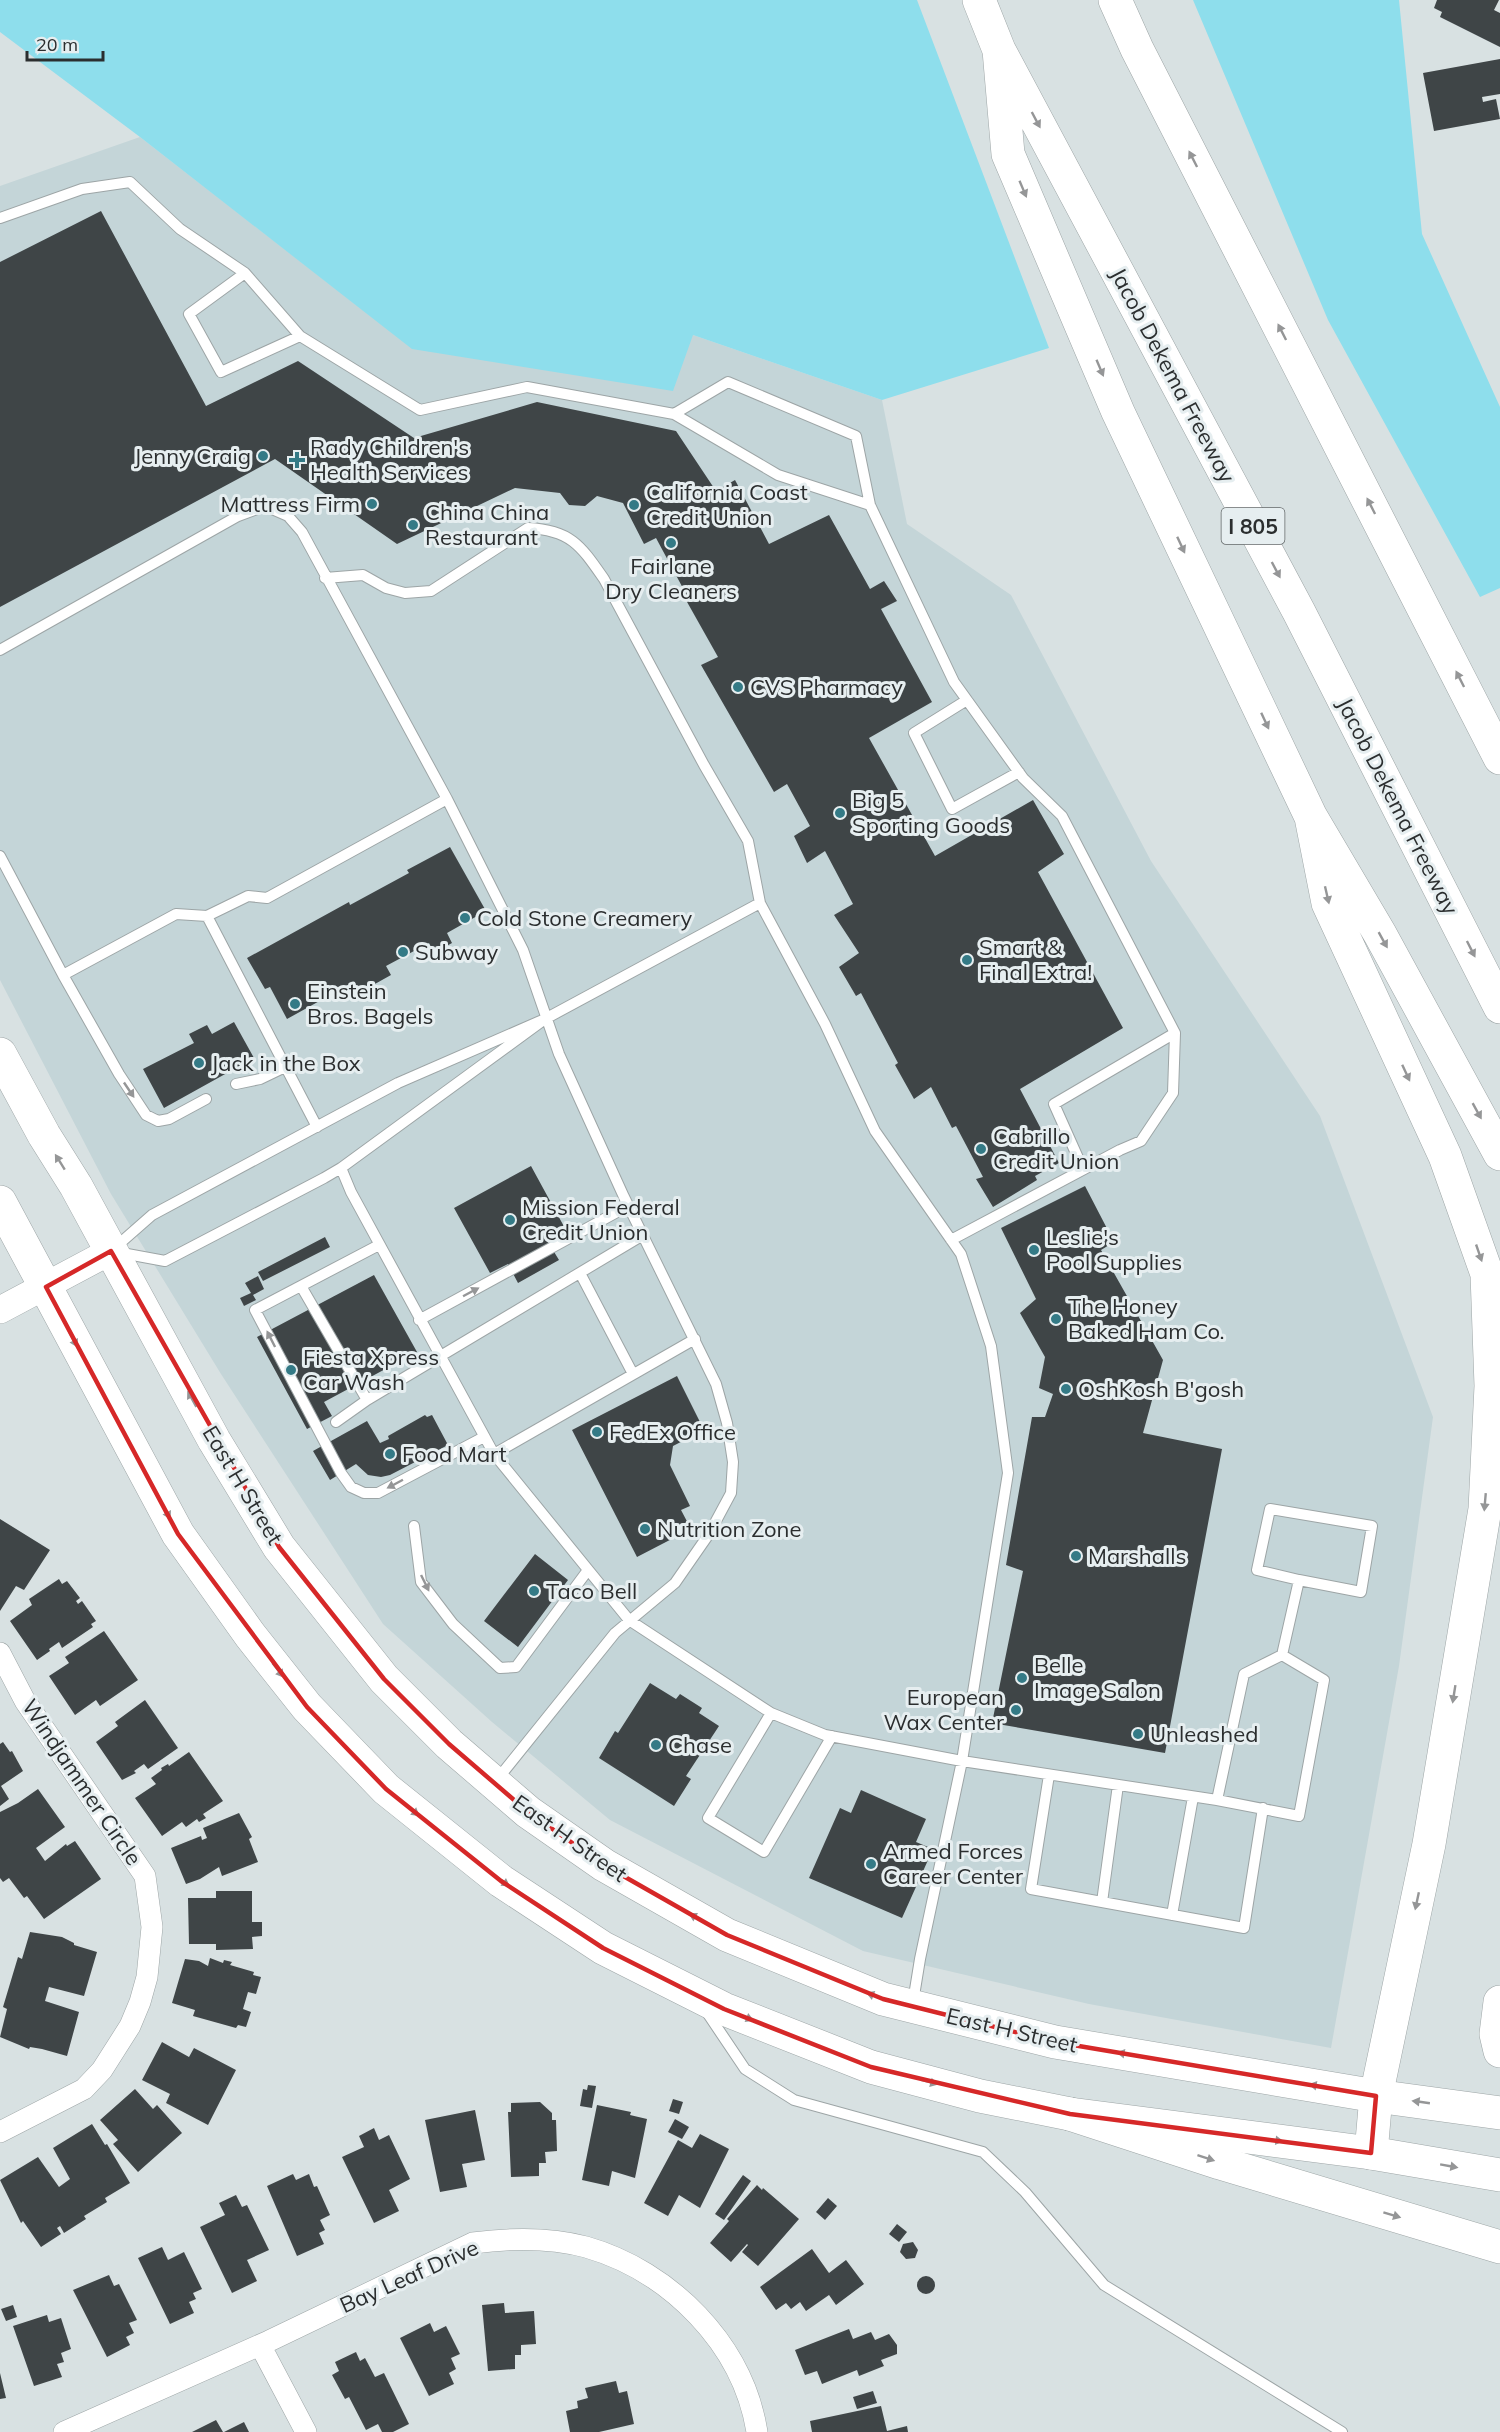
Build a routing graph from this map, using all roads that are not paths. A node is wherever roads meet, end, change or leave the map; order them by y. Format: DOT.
graph roads {
  1 [pos="979,0"];
  2 [pos="1116,0"];
  3 [pos="999,50"];
  4 [pos="0,218"];
  5 [pos="245,273"];
  6 [pos="300,336"];
  7 [pos="674,414"];
  8 [pos="870,505"];
  9 [pos="325,578"];
  10 [pos="0,650"];
  11 [pos="967,700"];
  12 [pos="1496,747"];
  13 [pos="1019,772"];
  14 [pos="447,799"];
  15 [pos="1311,817"];
  16 [pos="0,856"];
  17 [pos="760,903"];
  18 [pos="207,916"];
  19 [pos="63,975"];
  20 [pos="1500,1007"];
  21 [pos="545,1019"];
  22 [pos="1175,1034"];
  23 [pos="0,1054"];
  24 [pos="285,1067"];
  25 [pos="236,1084"];
  26 [pos="206,1099"];
  27 [pos="317,1128"];
  28 [pos="1500,1154"];
  29 [pos="341,1167"];
  30 [pos="1083,1169"];
  31 [pos="0,1202"];
  32 [pos="628,1206"];
  33 [pos="643,1235"];
  34 [pos="951,1240"];
  35 [pos="379,1245"];
  36 [pos="111,1251"];
  37 [pos="580,1273"];
  38 [pos="301,1286"];
  39 [pos="46,1287"];
  40 [pos="0,1310"];
  41 [pos="419,1320"];
  42 [pos="695,1339"];
  43 [pos="440,1358"];
  44 [pos="633,1374"];
  45 [pos="367,1400"];
  46 [pos="336,1422"];
  47 [pos="484,1437"];
  48 [pos="494,1454"];
  49 [pos="414,1526"];
  50 [pos="588,1570"];
  51 [pos="1299,1580"];
  52 [pos="629,1620"];
  53 [pos="0,1653"];
  54 [pos="1282,1655"];
  55 [pos="771,1713"];
  56 [pos="832,1736"];
  57 [pos="962,1761"];
  58 [pos="1049,1774"];
  59 [pos="494,1783"];
  60 [pos="1118,1785"];
  61 [pos="1193,1797"];
  62 [pos="1217,1800"];
  63 [pos="1263,1808"];
  64 [pos="1102,1902"];
  65 [pos="1172,1915"];
  66 [pos="694,1994"];
  67 [pos="1500,2002"];
  68 [pos="913,2006"];
  69 [pos="1500,2051"];
  70 [pos="1376,2096"];
  71 [pos="1500,2113"];
  72 [pos="1070,2114"];
  73 [pos="0,2132"];
  74 [pos="1371,2153"];
  75 [pos="1500,2175"];
  76 [pos="1500,2247"];
  77 [pos="260,2345"];
  78 [pos="64,2432"];
  79 [pos="306,2432"];
  80 [pos="757,2432"];
  81 [pos="1342,2432"];
  1 -- 3 [label="main road, Jacob Dekema Freeway / I 805"];
  12 -- 2 [label="main road, one-way"];
  3 -- 15 [label="main road, one-way"];
  3 -- 20 [label="main road, Jacob Dekema Freeway / I 805, one-way"];
  4 -- 5 [label="lane"];
  5 -- 6 [label="lane"];
  5 -- 6 [label="lane"];
  6 -- 7 [label="lane"];
  7 -- 8 [label="lane"];
  7 -- 8 [label="lane"];
  8 -- 11 [label="lane"];
  9 -- 10 [label="lane"];
  9 -- 14 [label="lane"];
  9 -- 17 [label="lane"];
  11 -- 13 [label="lane"];
  11 -- 13 [label="lane"];
  13 -- 22 [label="lane"];
  14 -- 18 [label="lane"];
  14 -- 21 [label="lane"];
  15 -- 28 [label="main road, one-way"];
  15 -- 70 [label="main road, one-way"];
  16 -- 19 [label="lane"];
  17 -- 21 [label="lane"];
  17 -- 34 [label="lane"];
  18 -- 19 [label="lane"];
  18 -- 24 [label="lane"];
  19 -- 26 [label="lane, one-way"];
  21 -- 27 [label="lane"];
  21 -- 29 [label="lane"];
  21 -- 32 [label="lane"];
  22 -- 30 [label="lane"];
  22 -- 30 [label="lane"];
  36 -- 23 [label="main road, East H Street, one-way"];
  24 -- 25 [label="lane"];
  24 -- 27 [label="lane"];
  27 -- 36 [label="lane"];
  29 -- 35 [label="lane"];
  29 -- 36 [label="lane"];
  30 -- 34 [label="lane"];
  31 -- 39 [label="main road"];
  32 -- 33 [label="lane"];
  41 -- 32 [label="lane, one-way"];
  33 -- 37 [label="lane"];
  33 -- 42 [label="lane"];
  34 -- 57 [label="lane"];
  35 -- 38 [label="lane"];
  35 -- 41 [label="lane"];
  36 -- 39 [label="street"];
  59 -- 36 [label="main road, East H Street, one-way"];
  37 -- 43 [label="lane"];
  37 -- 44 [label="lane"];
  38 -- 45 [label="lane"];
  47 -- 38 [label="lane, one-way"];
  39 -- 40 [label="street"];
  39 -- 66 [label="main road, one-way"];
  41 -- 43 [label="lane"];
  42 -- 44 [label="lane"];
  42 -- 52 [label="lane"];
  43 -- 45 [label="lane"];
  43 -- 47 [label="lane"];
  44 -- 48 [label="lane"];
  45 -- 46 [label="lane"];
  47 -- 48 [label="lane"];
  48 -- 50 [label="lane"];
  49 -- 50 [label="lane, one-way"];
  50 -- 52 [label="lane"];
  51 -- 51 [label="lane"];
  51 -- 54 [label="lane"];
  52 -- 55 [label="lane"];
  52 -- 59 [label="lane"];
  53 -- 73 [label="street, Windjammer Circle"];
  54 -- 62 [label="lane"];
  54 -- 63 [label="lane"];
  55 -- 56 [label="lane"];
  55 -- 56 [label="lane"];
  56 -- 57 [label="lane"];
  57 -- 58 [label="lane"];
  57 -- 68 [label="lane"];
  58 -- 60 [label="lane"];
  58 -- 64 [label="lane"];
  68 -- 59 [label="main road, East H Street, one-way"];
  60 -- 61 [label="lane"];
  60 -- 64 [label="lane"];
  61 -- 62 [label="lane"];
  61 -- 65 [label="lane"];
  62 -- 63 [label="lane"];
  63 -- 65 [label="lane"];
  64 -- 65 [label="lane"];
  66 -- 72 [label="main road, one-way"];
  66 -- 81 [label="lane"];
  67 -- 69 [label="main road"];
  70 -- 68 [label="main road, East H Street, one-way"];
  71 -- 70 [label="main road, East H Street, one-way"];
  70 -- 74 [label="main road"];
  72 -- 74 [label="main road, one-way"];
  72 -- 76 [label="main road, one-way"];
  74 -- 75 [label="main road, one-way"];
  77 -- 78 [label="street, Bay Leaf Drive"];
  77 -- 79 [label="street"];
  77 -- 80 [label="street, Bay Leaf Drive"];
}
